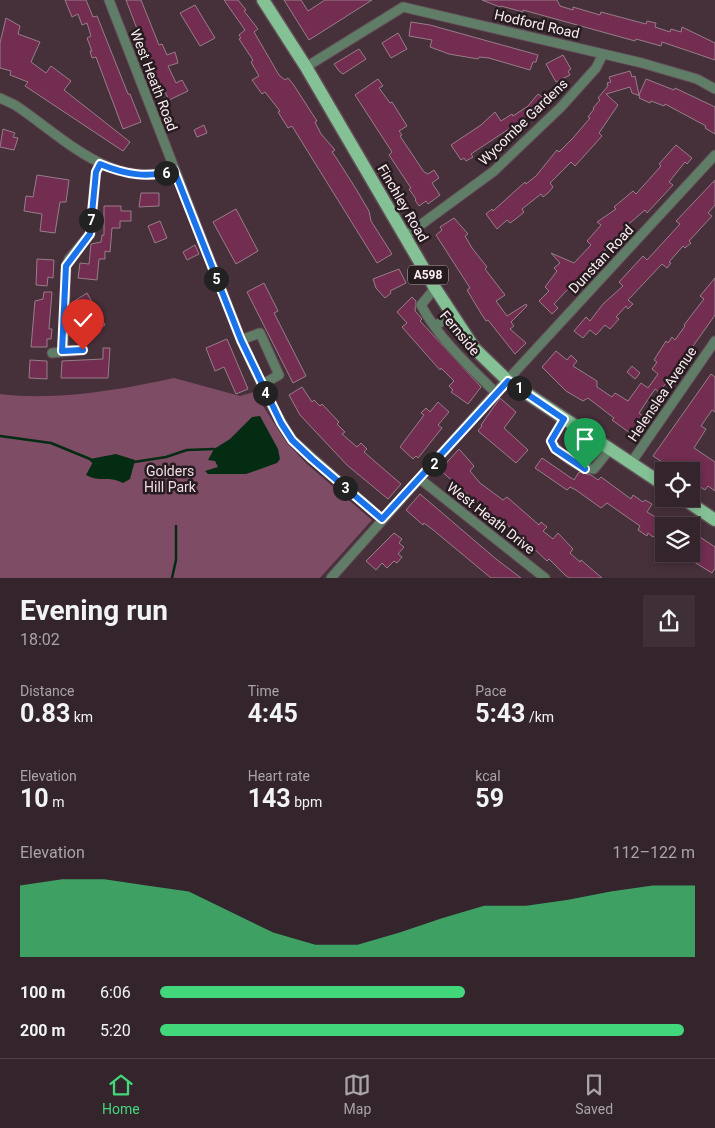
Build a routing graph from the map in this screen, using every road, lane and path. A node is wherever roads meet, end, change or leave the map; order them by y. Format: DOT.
graph roads {
  1 [pos="109,0"];
  2 [pos="263,0"];
  3 [pos="603,54"];
  4 [pos="306,67"];
  5 [pos="715,89"];
  6 [pos="0,98"];
  7 [pos="715,155"];
  8 [pos="100,164"];
  9 [pos="174,170"];
  10 [pos="404,237"];
  11 [pos="435,288"];
  12 [pos="452,315"];
  13 [pos="434,326"];
  14 [pos="241,340"];
  15 [pos="715,341"];
  16 [pos="83,350"];
  17 [pos="62,351"];
  18 [pos="52,353"];
  19 [pos="508,381"];
  20 [pos="261,385"];
  21 [pos="496,393"];
  22 [pos="564,419"];
  23 [pos="610,449"];
  24 [pos="632,464"];
  25 [pos="420,479"];
  26 [pos="655,479"];
  27 [pos="696,507"];
  28 [pos="382,519"];
  29 [pos="715,520"];
  30 [pos="331,578"];
  31 [pos="545,578"];
  1 -- 9 [label="street, West Heath Road"];
  2 -- 4 [label="main road, Finchley Road / A598"];
  3 -- 4 [label="street, Hodford Road"];
  3 -- 5 [label="street, Hodford Road"];
  3 -- 10 [label="street, Wycombe Gardens"];
  4 -- 10 [label="main road, Finchley Road / A598"];
  6 -- 8 [label="street"];
  7 -- 19 [label="street, Dunstan Road"];
  8 -- 9 [label="street"];
  8 -- 17 [label="street"];
  9 -- 14 [label="street, West Heath Road"];
  10 -- 11 [label="main road, Finchley Road / A598"];
  11 -- 12 [label="main road, Finchley Road / A598"];
  11 -- 13 [label="street, Fernside"];
  12 -- 13 [label="street"];
  12 -- 19 [label="main road, Finchley Road / A598"];
  13 -- 21 [label="street, Fernside"];
  14 -- 20 [label="street, West Heath Road"];
  14 -- 20 [label="street"];
  15 -- 24 [label="street, Helenslea Avenue"];
  16 -- 17 [label="street"];
  17 -- 18 [label="street"];
  19 -- 21 [label="street, Dunstan Road"];
  19 -- 22 [label="main road, Finchley Road / A598"];
  20 -- 28 [label="street, West Heath Road"];
  21 -- 25 [label="street, Dunstan Road"];
  22 -- 23 [label="main road, Finchley Road / A598"];
  22 -- 23 [label="street"];
  23 -- 24 [label="main road, Finchley Road / A598"];
  24 -- 26 [label="main road, Finchley Road / A598"];
  25 -- 28 [label="street, Dunstan Road"];
  25 -- 31 [label="street, West Heath Drive"];
  27 -- 29 [label="main road"];
  28 -- 30 [label="street, Dunstan Road"];
}
